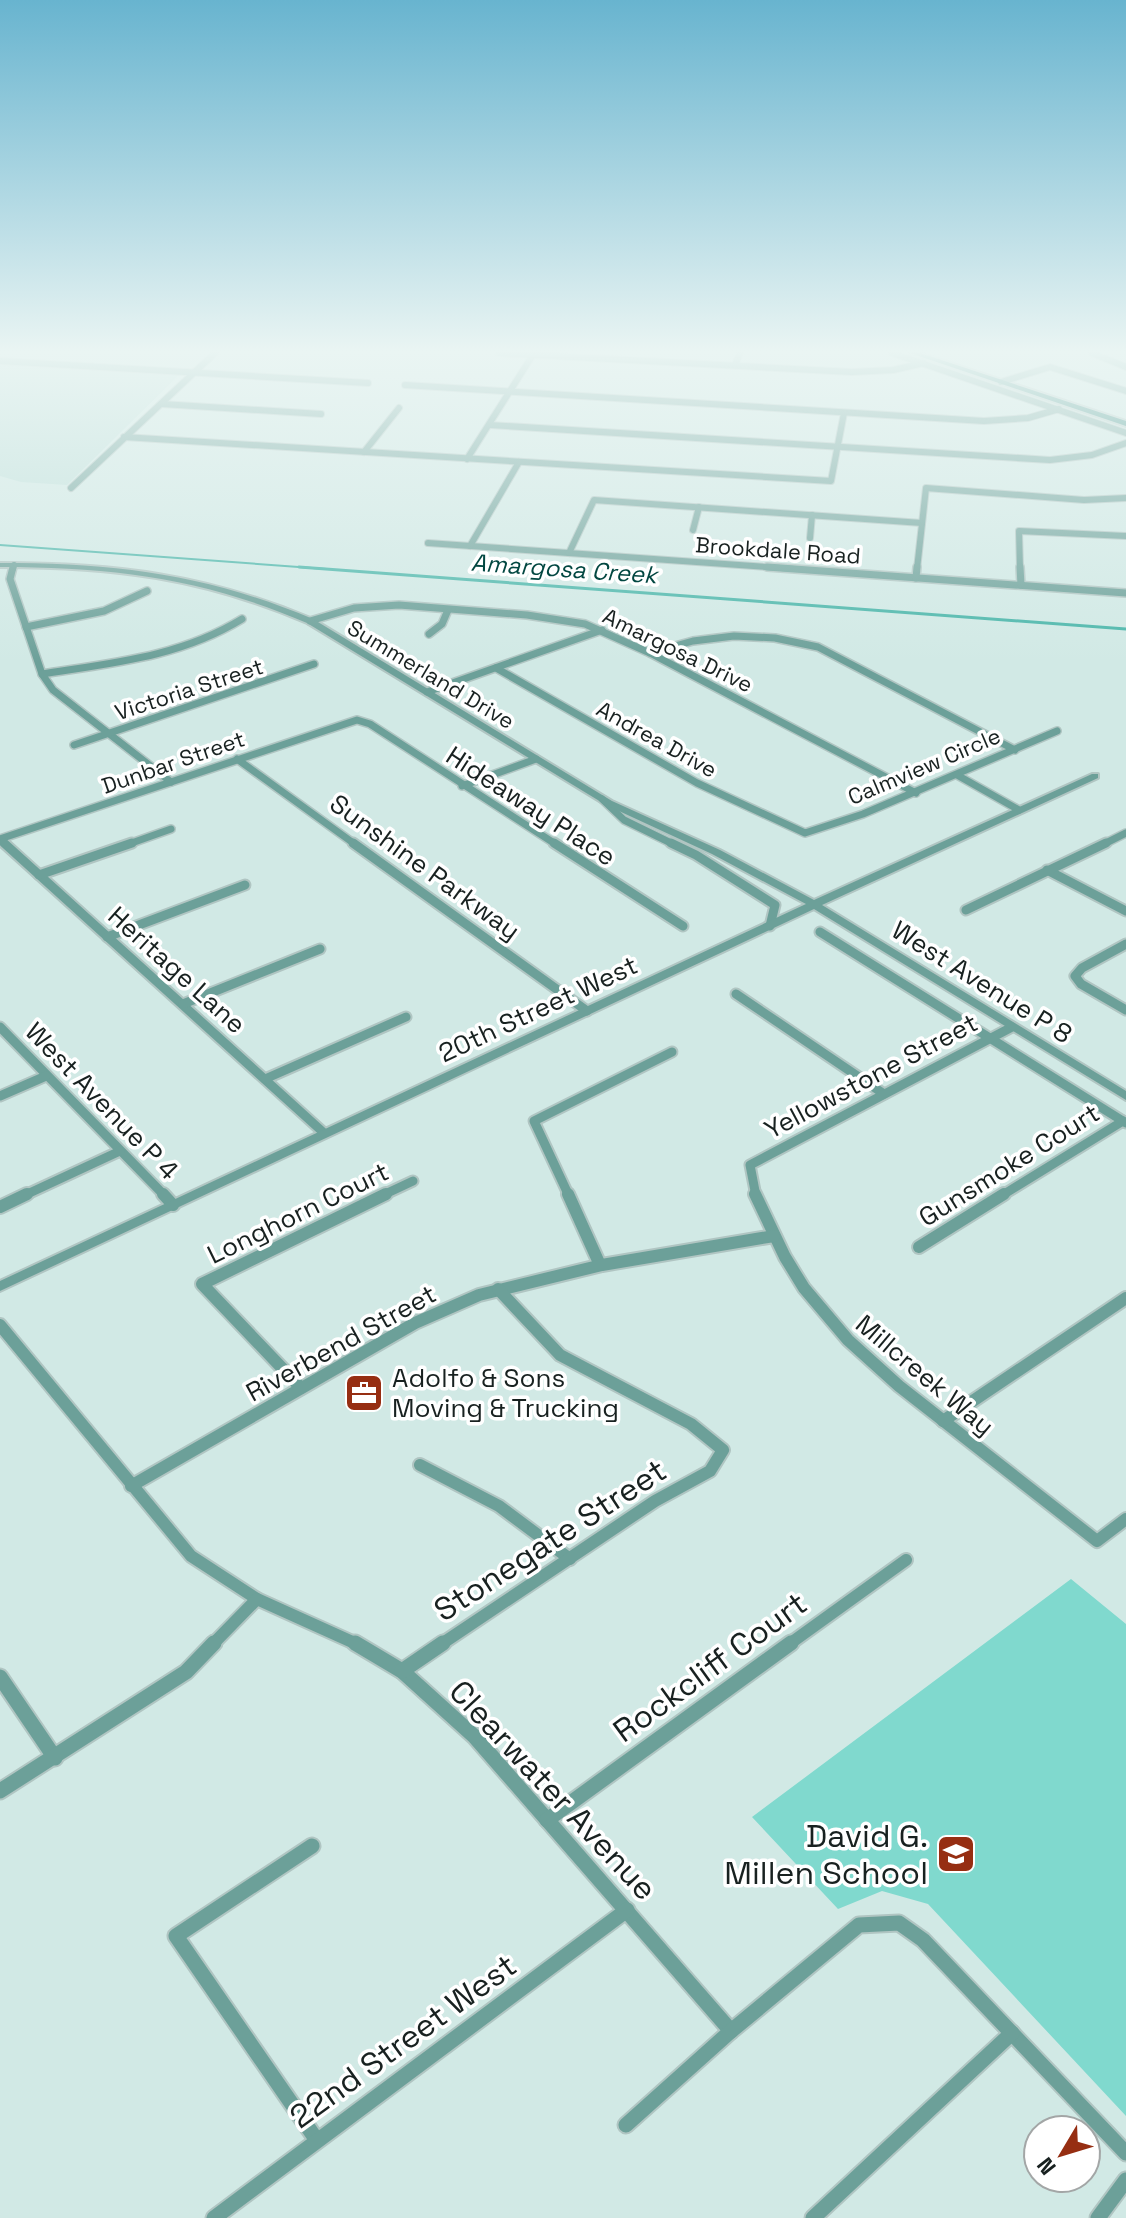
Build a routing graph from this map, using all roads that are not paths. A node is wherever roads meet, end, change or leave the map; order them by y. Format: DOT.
graph roads {
  1 [pos="104,457"];
  2 [pos="430,457"];
  3 [pos="469,457"];
  4 [pos="837,457"];
  5 [pos="989,457"];
  6 [pos="1079,457"];
  7 [pos="467,459"];
  8 [pos="519,462"];
  9 [pos="71,488"];
  10 [pos="1126,498"];
  11 [pos="699,507"];
  12 [pos="812,515"];
  13 [pos="922,523"];
  14 [pos="693,530"];
  15 [pos="1126,536"];
  16 [pos="810,538"];
  17 [pos="428,543"];
  18 [pos="470,546"];
  19 [pos="569,553"];
  20 [pos="0,565"];
  21 [pos="14,565"];
  22 [pos="916,578"];
  23 [pos="1021,585"];
  24 [pos="147,591"];
  25 [pos="1126,593"];
  26 [pos="448,610"];
  27 [pos="242,619"];
  28 [pos="310,621"];
  29 [pos="26,627"];
  30 [pos="602,630"];
  31 [pos="429,634"];
  32 [pos="650,653"];
  33 [pos="314,664"];
  34 [pos="496,668"];
  35 [pos="42,674"];
  36 [pos="427,692"];
  37 [pos="357,720"];
  38 [pos="1057,731"];
  39 [pos="109,734"];
  40 [pos="74,745"];
  41 [pos="1015,750"];
  42 [pos="237,759"];
  43 [pos="536,759"];
  44 [pos="957,775"];
  45 [pos="1095,776"];
  46 [pos="171,782"];
  47 [pos="462,786"];
  48 [pos="916,793"];
  49 [pos="600,797"];
  50 [pos="1019,810"];
  51 [pos="171,829"];
  52 [pos="805,833"];
  53 [pos="1126,833"];
  54 [pos="0,839"];
  55 [pos="1047,870"];
  56 [pos="39,875"];
  57 [pos="245,885"];
  58 [pos="815,905"];
  59 [pos="966,910"];
  60 [pos="1126,911"];
  61 [pos="683,926"];
  62 [pos="770,926"];
  63 [pos="820,932"];
  64 [pos="107,937"];
  65 [pos="1126,944"];
  66 [pos="320,949"];
  67 [pos="736,994"];
  68 [pos="183,1004"];
  69 [pos="1126,1010"];
  70 [pos="587,1011"];
  71 [pos="406,1017"];
  72 [pos="0,1027"];
  73 [pos="1012,1027"];
  74 [pos="991,1038"];
  75 [pos="672,1052"];
  76 [pos="46,1076"];
  77 [pos="265,1079"];
  78 [pos="884,1094"];
  79 [pos="0,1096"];
  80 [pos="1126,1096"];
  81 [pos="1124,1122"];
  82 [pos="324,1133"];
  83 [pos="120,1151"];
  84 [pos="750,1165"];
  85 [pos="413,1181"];
  86 [pos="173,1205"];
  87 [pos="0,1207"];
  88 [pos="774,1236"];
  89 [pos="919,1247"];
  90 [pos="600,1265"];
  91 [pos="0,1286"];
  92 [pos="498,1289"];
  93 [pos="1126,1298"];
  94 [pos="0,1325"];
  95 [pos="301,1388"];
  96 [pos="943,1421"];
  97 [pos="420,1465"];
  98 [pos="131,1486"];
  99 [pos="1126,1519"];
  100 [pos="570,1559"];
  101 [pos="906,1560"];
  102 [pos="257,1599"];
  103 [pos="402,1671"];
  104 [pos="0,1677"];
  105 [pos="55,1758"];
  106 [pos="0,1791"];
  107 [pos="547,1820"];
  108 [pos="312,1846"];
  109 [pos="627,1910"];
  110 [pos="731,2031"];
  111 [pos="1012,2033"];
  112 [pos="626,2125"];
  113 [pos="316,2139"];
  114 [pos="1126,2153"];
  115 [pos="1126,2180"];
  116 [pos="214,2218"];
  117 [pos="813,2218"];
  118 [pos="1098,2218"];
  1 -- 9 [label="street"];
  2 -- 7 [label="street"];
  3 -- 7 [label="street"];
  4 -- 8 [label="street"];
  5 -- 6 [label="street"];
  7 -- 8 [label="street"];
  8 -- 18 [label="street"];
  10 -- 13 [label="street"];
  11 -- 12 [label="street"];
  11 -- 14 [label="street"];
  11 -- 19 [label="street"];
  12 -- 13 [label="street"];
  12 -- 16 [label="street"];
  13 -- 22 [label="street"];
  15 -- 23 [label="street"];
  17 -- 18 [label="street, Brookdale Road"];
  18 -- 19 [label="street, Brookdale Road"];
  19 -- 22 [label="street, Brookdale Road"];
  20 -- 21 [label="street, Summerland Drive"];
  21 -- 28 [label="street, Summerland Drive"];
  21 -- 29 [label="street"];
  22 -- 23 [label="street, Brookdale Road"];
  23 -- 25 [label="street, Brookdale Road"];
  24 -- 29 [label="street"];
  26 -- 28 [label="street, Amargosa Drive"];
  26 -- 30 [label="street, Amargosa Drive"];
  26 -- 31 [label="street"];
  27 -- 35 [label="street"];
  28 -- 36 [label="street, Summerland Drive"];
  29 -- 35 [label="street"];
  30 -- 32 [label="street, Amargosa Drive"];
  30 -- 34 [label="street"];
  32 -- 41 [label="street"];
  32 -- 48 [label="street, Amargosa Drive"];
  33 -- 39 [label="street, Victoria Street"];
  34 -- 36 [label="street"];
  34 -- 52 [label="street, Andrea Drive"];
  35 -- 39 [label="street"];
  36 -- 43 [label="street, Summerland Drive"];
  37 -- 42 [label="street, Dunbar Street"];
  37 -- 47 [label="street, Hideaway Place"];
  38 -- 41 [label="street, Calmview Circle"];
  39 -- 40 [label="street, Victoria Street"];
  39 -- 46 [label="street"];
  41 -- 44 [label="street, Calmview Circle"];
  42 -- 46 [label="street, Dunbar Street"];
  42 -- 70 [label="street, Sunshine Parkway"];
  43 -- 47 [label="street"];
  43 -- 49 [label="street, Summerland Drive"];
  44 -- 48 [label="street, Calmview Circle"];
  44 -- 50 [label="street"];
  45 -- 50 [label="street, 20th Street West"];
  46 -- 54 [label="street, Dunbar Street"];
  47 -- 61 [label="street, Hideaway Place"];
  48 -- 52 [label="street, Calmview Circle"];
  49 -- 58 [label="street, Summerland Drive"];
  49 -- 62 [label="street"];
  50 -- 58 [label="street, 20th Street West"];
  51 -- 56 [label="street"];
  53 -- 55 [label="street"];
  54 -- 56 [label="street, Heritage Lane"];
  55 -- 59 [label="street"];
  55 -- 60 [label="street"];
  56 -- 64 [label="street, Heritage Lane"];
  57 -- 64 [label="street"];
  58 -- 62 [label="street, 20th Street West"];
  58 -- 73 [label="street, West Avenue P 8"];
  62 -- 70 [label="street, 20th Street West"];
  63 -- 74 [label="street, West Avenue P 8"];
  64 -- 68 [label="street, Heritage Lane"];
  65 -- 69 [label="street"];
  66 -- 68 [label="street"];
  67 -- 78 [label="street"];
  68 -- 77 [label="street, Heritage Lane"];
  70 -- 82 [label="street, 20th Street West"];
  71 -- 77 [label="street"];
  72 -- 76 [label="street, West Avenue P 4"];
  73 -- 74 [label="street, Yellowstone Street"];
  73 -- 80 [label="street, West Avenue P 8"];
  74 -- 78 [label="street, Yellowstone Street"];
  74 -- 81 [label="street, West Avenue P 8"];
  75 -- 90 [label="street"];
  76 -- 79 [label="street"];
  76 -- 83 [label="street, West Avenue P 4"];
  77 -- 82 [label="street, Heritage Lane"];
  78 -- 84 [label="street, Yellowstone Street"];
  81 -- 89 [label="street, Gunsmoke Court"];
  82 -- 86 [label="street, 20th Street West"];
  83 -- 86 [label="street, West Avenue P 4"];
  83 -- 87 [label="street"];
  84 -- 88 [label="street, Millcreek Way"];
  85 -- 95 [label="street, Longhorn Court"];
  86 -- 91 [label="street, 20th Street West"];
  88 -- 90 [label="street, Riverbend Street"];
  88 -- 96 [label="street, Millcreek Way"];
  90 -- 92 [label="street, Riverbend Street"];
  92 -- 95 [label="street, Riverbend Street"];
  92 -- 100 [label="street, Stonegate Street"];
  93 -- 96 [label="street"];
  94 -- 98 [label="street, Clearwater Avenue"];
  95 -- 98 [label="street, Riverbend Street"];
  96 -- 99 [label="street, Millcreek Way"];
  97 -- 100 [label="street"];
  98 -- 102 [label="street, Clearwater Avenue"];
  100 -- 103 [label="street, Stonegate Street"];
  101 -- 107 [label="street, Rockcliff Court"];
  102 -- 103 [label="street, Clearwater Avenue"];
  102 -- 105 [label="street"];
  103 -- 107 [label="street, Clearwater Avenue"];
  104 -- 105 [label="street"];
  105 -- 106 [label="street"];
  107 -- 109 [label="street, Clearwater Avenue"];
  108 -- 113 [label="street"];
  109 -- 110 [label="street, Clearwater Avenue"];
  109 -- 113 [label="street, 22nd Street West"];
  110 -- 111 [label="street"];
  110 -- 112 [label="street"];
  111 -- 114 [label="street"];
  111 -- 117 [label="street"];
  113 -- 116 [label="street, 22nd Street West"];
  115 -- 118 [label="street"];
}
